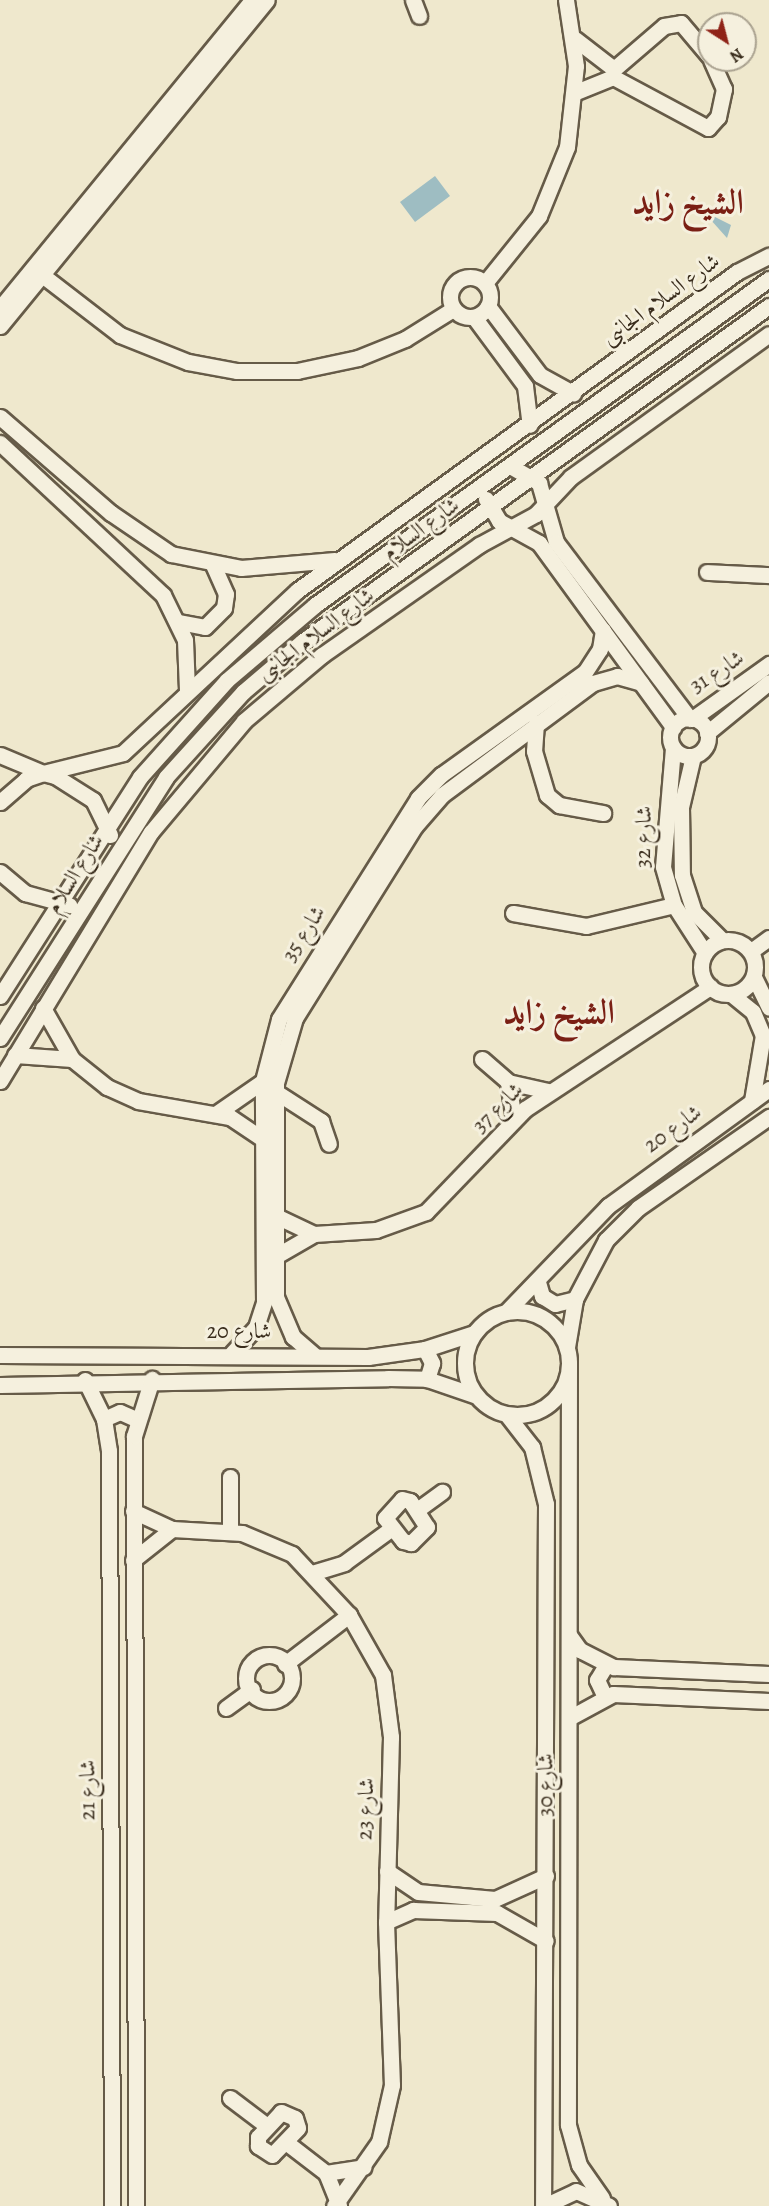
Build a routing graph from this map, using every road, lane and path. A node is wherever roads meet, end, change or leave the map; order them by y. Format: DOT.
graph roads {
  1 [pos="252,0"];
  2 [pos="267,0"];
  3 [pos="413,0"];
  4 [pos="566,0"];
  5 [pos="419,16"];
  6 [pos="242,21"];
  7 [pos="575,39"];
  8 [pos="697,40"];
  9 [pos="716,72"];
  10 [pos="614,73"];
  11 [pos="576,92"];
  12 [pos="769,256"];
  13 [pos="38,272"];
  14 [pos="769,279"];
  15 [pos="485,283"];
  16 [pos="488,306"];
  17 [pos="769,306"];
  18 [pos="0,308"];
  19 [pos="453,309"];
  20 [pos="474,317"];
  21 [pos="0,326"];
  22 [pos="769,334"];
  23 [pos="532,365"];
  24 [pos="518,375"];
  25 [pos="573,393"];
  26 [pos="0,417"];
  27 [pos="530,425"];
  28 [pos="0,443"];
  29 [pos="510,466"];
  30 [pos="534,477"];
  31 [pos="489,481"];
  32 [pos="545,505"];
  33 [pos="488,509"];
  34 [pos="514,527"];
  35 [pos="381,531"];
  36 [pos="407,541"];
  37 [pos="341,559"];
  38 [pos="213,565"];
  39 [pos="707,572"];
  40 [pos="769,575"];
  41 [pos="179,622"];
  42 [pos="603,630"];
  43 [pos="769,664"];
  44 [pos="769,682"];
  45 [pos="641,683"];
  46 [pos="186,692"];
  47 [pos="200,708"];
  48 [pos="691,719"];
  49 [pos="536,723"];
  50 [pos="673,727"];
  51 [pos="707,733"];
  52 [pos="511,741"];
  53 [pos="673,748"];
  54 [pos="534,751"];
  55 [pos="0,755"];
  56 [pos="693,756"];
  57 [pos="43,773"];
  58 [pos="0,802"];
  59 [pos="603,813"];
  60 [pos="107,829"];
  61 [pos="116,851"];
  62 [pos="0,872"];
  63 [pos="62,904"];
  64 [pos="674,905"];
  65 [pos="81,907"];
  66 [pos="513,913"];
  67 [pos="586,926"];
  68 [pos="769,938"];
  69 [pos="722,940"];
  70 [pos="584,942"];
  71 [pos="751,951"];
  72 [pos="705,953"];
  73 [pos="754,977"];
  74 [pos="36,980"];
  75 [pos="710,987"];
  76 [pos="54,992"];
  77 [pos="731,994"];
  78 [pos="0,996"];
  79 [pos="43,1008"];
  80 [pos="769,1008"];
  81 [pos="0,1038"];
  82 [pos="15,1055"];
  83 [pos="72,1059"];
  84 [pos="482,1059"];
  85 [pos="1,1075"];
  86 [pos="263,1081"];
  87 [pos="508,1082"];
  88 [pos="769,1089"];
  89 [pos="548,1091"];
  90 [pos="276,1092"];
  91 [pos="752,1101"];
  92 [pos="304,1108"];
  93 [pos="217,1113"];
  94 [pos="769,1117"];
  95 [pos="276,1118"];
  96 [pos="514,1120"];
  97 [pos="263,1139"];
  98 [pos="329,1144"];
  99 [pos="276,1216"];
  100 [pos="314,1234"];
  101 [pos="276,1256"];
  102 [pos="538,1282"];
  103 [pos="575,1299"];
  104 [pos="506,1312"];
  105 [pos="474,1333"];
  106 [pos="425,1349"];
  107 [pos="232,1353"];
  108 [pos="0,1355"];
  109 [pos="314,1355"];
  110 [pos="568,1357"];
  111 [pos="152,1379"];
  112 [pos="427,1379"];
  113 [pos="84,1380"];
  114 [pos="0,1385"];
  115 [pos="474,1395"];
  116 [pos="507,1415"];
  117 [pos="104,1419"];
  118 [pos="136,1419"];
  119 [pos="230,1477"];
  120 [pos="442,1492"];
  121 [pos="134,1510"];
  122 [pos="417,1510"];
  123 [pos="392,1528"];
  124 [pos="172,1529"];
  125 [pos="230,1532"];
  126 [pos="133,1560"];
  127 [pos="344,1563"];
  128 [pos="312,1573"];
  129 [pos="333,1595"];
  130 [pos="349,1615"];
  131 [pos="569,1635"];
  132 [pos="285,1664"];
  133 [pos="606,1665"];
  134 [pos="769,1674"];
  135 [pos="252,1689"];
  136 [pos="605,1697"];
  137 [pos="769,1701"];
  138 [pos="226,1708"];
  139 [pos="568,1718"];
  140 [pos="111,1729"];
  141 [pos="132,1729"];
  142 [pos="387,1871"];
  143 [pos="546,1876"];
  144 [pos="386,1922"];
  145 [pos="546,1941"];
  146 [pos="112,2068"];
  147 [pos="137,2068"];
  148 [pos="230,2098"];
  149 [pos="267,2126"];
  150 [pos="286,2143"];
  151 [pos="364,2167"];
  152 [pos="326,2173"];
  153 [pos="605,2202"];
  154 [pos="336,2205"];
  155 [pos="112,2206"];
  156 [pos="136,2206"];
  157 [pos="544,2206"];
  1 -- 6 [label="street"];
  2 -- 6 [label="street"];
  3 -- 5 [label="street"];
  4 -- 7 [label="street"];
  6 -- 13 [label="street"];
  7 -- 10 [label="street"];
  7 -- 11 [label="street"];
  8 -- 10 [label="street"];
  9 -- 10 [label="street"];
  10 -- 11 [label="street"];
  11 -- 15 [label="street"];
  12 -- 25 [label="street, شارع السلام الجانبى"];
  13 -- 18 [label="street"];
  13 -- 19 [label="street"];
  13 -- 21 [label="street"];
  14 -- 29 [label="street, شارع السلام"];
  15 -- 16 [label="street"];
  15 -- 19 [label="street"];
  16 -- 20 [label="street"];
  16 -- 23 [label="street"];
  17 -- 30 [label="street, شارع السلام"];
  19 -- 20 [label="street"];
  20 -- 24 [label="street"];
  22 -- 32 [label="street, شارع السلام الجانبى"];
  23 -- 24 [label="street"];
  23 -- 25 [label="street"];
  24 -- 27 [label="street"];
  25 -- 27 [label="street, شارع السلام الجانبى"];
  26 -- 38 [label="street"];
  27 -- 35 [label="street, شارع السلام الجانبى"];
  28 -- 41 [label="street"];
  29 -- 30 [label="street"];
  29 -- 31 [label="street, شارع السلام"];
  30 -- 32 [label="street"];
  30 -- 33 [label="street, شارع السلام"];
  31 -- 33 [label="street"];
  31 -- 36 [label="street, شارع السلام"];
  32 -- 34 [label="street, شارع السلام الجانبى"];
  32 -- 48 [label="street"];
  33 -- 34 [label="street"];
  33 -- 61 [label="street, شارع السلام"];
  34 -- 42 [label="street"];
  34 -- 76 [label="street, شارع السلام الجانبى"];
  35 -- 36 [label="street"];
  35 -- 37 [label="street, شارع السلام الجانبى"];
  36 -- 47 [label="street, شارع السلام"];
  37 -- 38 [label="street"];
  37 -- 46 [label="street, شارع السلام الجانبى"];
  38 -- 41 [label="street"];
  39 -- 40 [label="street"];
  41 -- 46 [label="street"];
  42 -- 45 [label="street"];
  42 -- 86 [label="street, شارع 35"];
  43 -- 48 [label="street, شارع 31"];
  44 -- 51 [label="street, شارع 31"];
  45 -- 49 [label="street, شارع 35"];
  45 -- 50 [label="street"];
  46 -- 47 [label="street"];
  46 -- 57 [label="street, شارع السلام الجانبى"];
  47 -- 60 [label="street, شارع السلام"];
  48 -- 50 [label="street"];
  48 -- 51 [label="street"];
  49 -- 52 [label="street, شارع 35"];
  49 -- 54 [label="street"];
  50 -- 53 [label="street"];
  51 -- 56 [label="street"];
  52 -- 54 [label="street"];
  52 -- 90 [label="street, شارع 35"];
  53 -- 56 [label="street"];
  53 -- 64 [label="street, شارع 32"];
  54 -- 59 [label="street"];
  55 -- 57 [label="street"];
  56 -- 69 [label="street, شارع 32"];
  57 -- 58 [label="street, شارع السلام الجانبى"];
  57 -- 60 [label="street"];
  60 -- 61 [label="street"];
  60 -- 63 [label="street, شارع السلام"];
  61 -- 65 [label="street, شارع السلام"];
  62 -- 63 [label="street"];
  63 -- 65 [label="street"];
  63 -- 78 [label="street, شارع السلام"];
  64 -- 67 [label="street"];
  64 -- 72 [label="street, شارع 32"];
  65 -- 74 [label="street, شارع السلام"];
  66 -- 67 [label="street"];
  67 -- 70 [label="street"];
  68 -- 71 [label="street"];
  69 -- 71 [label="street"];
  69 -- 72 [label="street"];
  71 -- 73 [label="street"];
  72 -- 75 [label="street"];
  73 -- 77 [label="street"];
  73 -- 80 [label="street"];
  74 -- 76 [label="street"];
  74 -- 81 [label="street, شارع السلام"];
  75 -- 77 [label="street"];
  75 -- 89 [label="street, شارع 37"];
  76 -- 79 [label="street, شارع السلام الجانبى"];
  77 -- 91 [label="street"];
  79 -- 82 [label="street, شارع السلام الجانبى"];
  79 -- 83 [label="street"];
  82 -- 83 [label="street"];
  82 -- 85 [label="street, شارع السلام الجانبى"];
  83 -- 93 [label="street"];
  84 -- 87 [label="street"];
  86 -- 93 [label="street"];
  86 -- 97 [label="street, شارع 35"];
  87 -- 89 [label="street"];
  87 -- 96 [label="street"];
  88 -- 91 [label="street, شارع 20"];
  89 -- 96 [label="street, شارع 37"];
  90 -- 92 [label="street"];
  90 -- 95 [label="street, شارع 35"];
  91 -- 102 [label="street, شارع 20"];
  92 -- 95 [label="street"];
  92 -- 98 [label="street"];
  93 -- 97 [label="street"];
  94 -- 103 [label="street, شارع 20"];
  95 -- 99 [label="street, شارع 35"];
  96 -- 100 [label="street, شارع 37"];
  97 -- 107 [label="street, شارع 35"];
  99 -- 100 [label="street, شارع 37"];
  99 -- 101 [label="street, شارع 35"];
  100 -- 101 [label="street, شارع 37"];
  101 -- 109 [label="street, شارع 35"];
  102 -- 103 [label="street"];
  102 -- 104 [label="street, شارع 20"];
  103 -- 110 [label="street, شارع 20"];
  104 -- 105 [label="street"];
  104 -- 110 [label="street"];
  105 -- 106 [label="street, شارع 20"];
  105 -- 115 [label="street"];
  106 -- 109 [label="street, شارع 20"];
  106 -- 112 [label="street"];
  107 -- 108 [label="street, شارع 20"];
  107 -- 109 [label="street, شارع 20"];
  110 -- 116 [label="street"];
  110 -- 131 [label="street, شارع 30"];
  111 -- 112 [label="street, شارع 20"];
  111 -- 113 [label="street, شارع 20"];
  111 -- 118 [label="street, شارع 21"];
  112 -- 115 [label="street, شارع 20"];
  113 -- 114 [label="street, شارع 20"];
  113 -- 117 [label="street, شارع 21"];
  115 -- 116 [label="street"];
  116 -- 143 [label="street, شارع 30"];
  117 -- 118 [label="street"];
  117 -- 140 [label="street, شارع 21"];
  118 -- 121 [label="street, شارع 21"];
  119 -- 125 [label="street"];
  120 -- 122 [label="street"];
  121 -- 124 [label="street, شارع 23"];
  121 -- 126 [label="street, شارع 21"];
  122 -- 123 [label="street"];
  122 -- 123 [label="street"];
  123 -- 127 [label="street"];
  124 -- 125 [label="street, شارع 23"];
  124 -- 126 [label="street"];
  125 -- 128 [label="street, شارع 23"];
  126 -- 141 [label="street, شارع 21"];
  127 -- 128 [label="street"];
  127 -- 129 [label="street"];
  128 -- 129 [label="street, شارع 23"];
  129 -- 130 [label="street, شارع 23"];
  130 -- 132 [label="street"];
  130 -- 142 [label="street, شارع 23"];
  131 -- 133 [label="street"];
  131 -- 139 [label="street, شارع 30"];
  132 -- 135 [label="street"];
  132 -- 135 [label="street"];
  133 -- 134 [label="street"];
  133 -- 136 [label="street"];
  135 -- 138 [label="street"];
  136 -- 137 [label="street"];
  136 -- 139 [label="street"];
  139 -- 153 [label="street, شارع 30"];
  140 -- 141 [label="street"];
  140 -- 146 [label="street, شارع 21"];
  141 -- 147 [label="street, شارع 21"];
  142 -- 143 [label="street"];
  142 -- 144 [label="street, شارع 23"];
  143 -- 145 [label="street, شارع 30"];
  144 -- 145 [label="street"];
  144 -- 151 [label="street, شارع 23"];
  145 -- 157 [label="street, شارع 30"];
  146 -- 147 [label="street"];
  146 -- 155 [label="street, شارع 21"];
  147 -- 156 [label="street, شارع 21"];
  148 -- 149 [label="street"];
  149 -- 150 [label="street"];
  149 -- 150 [label="street"];
  150 -- 152 [label="street"];
  151 -- 152 [label="street"];
  151 -- 154 [label="street, شارع 23"];
  152 -- 154 [label="street"];
  153 -- 157 [label="street"];
}
